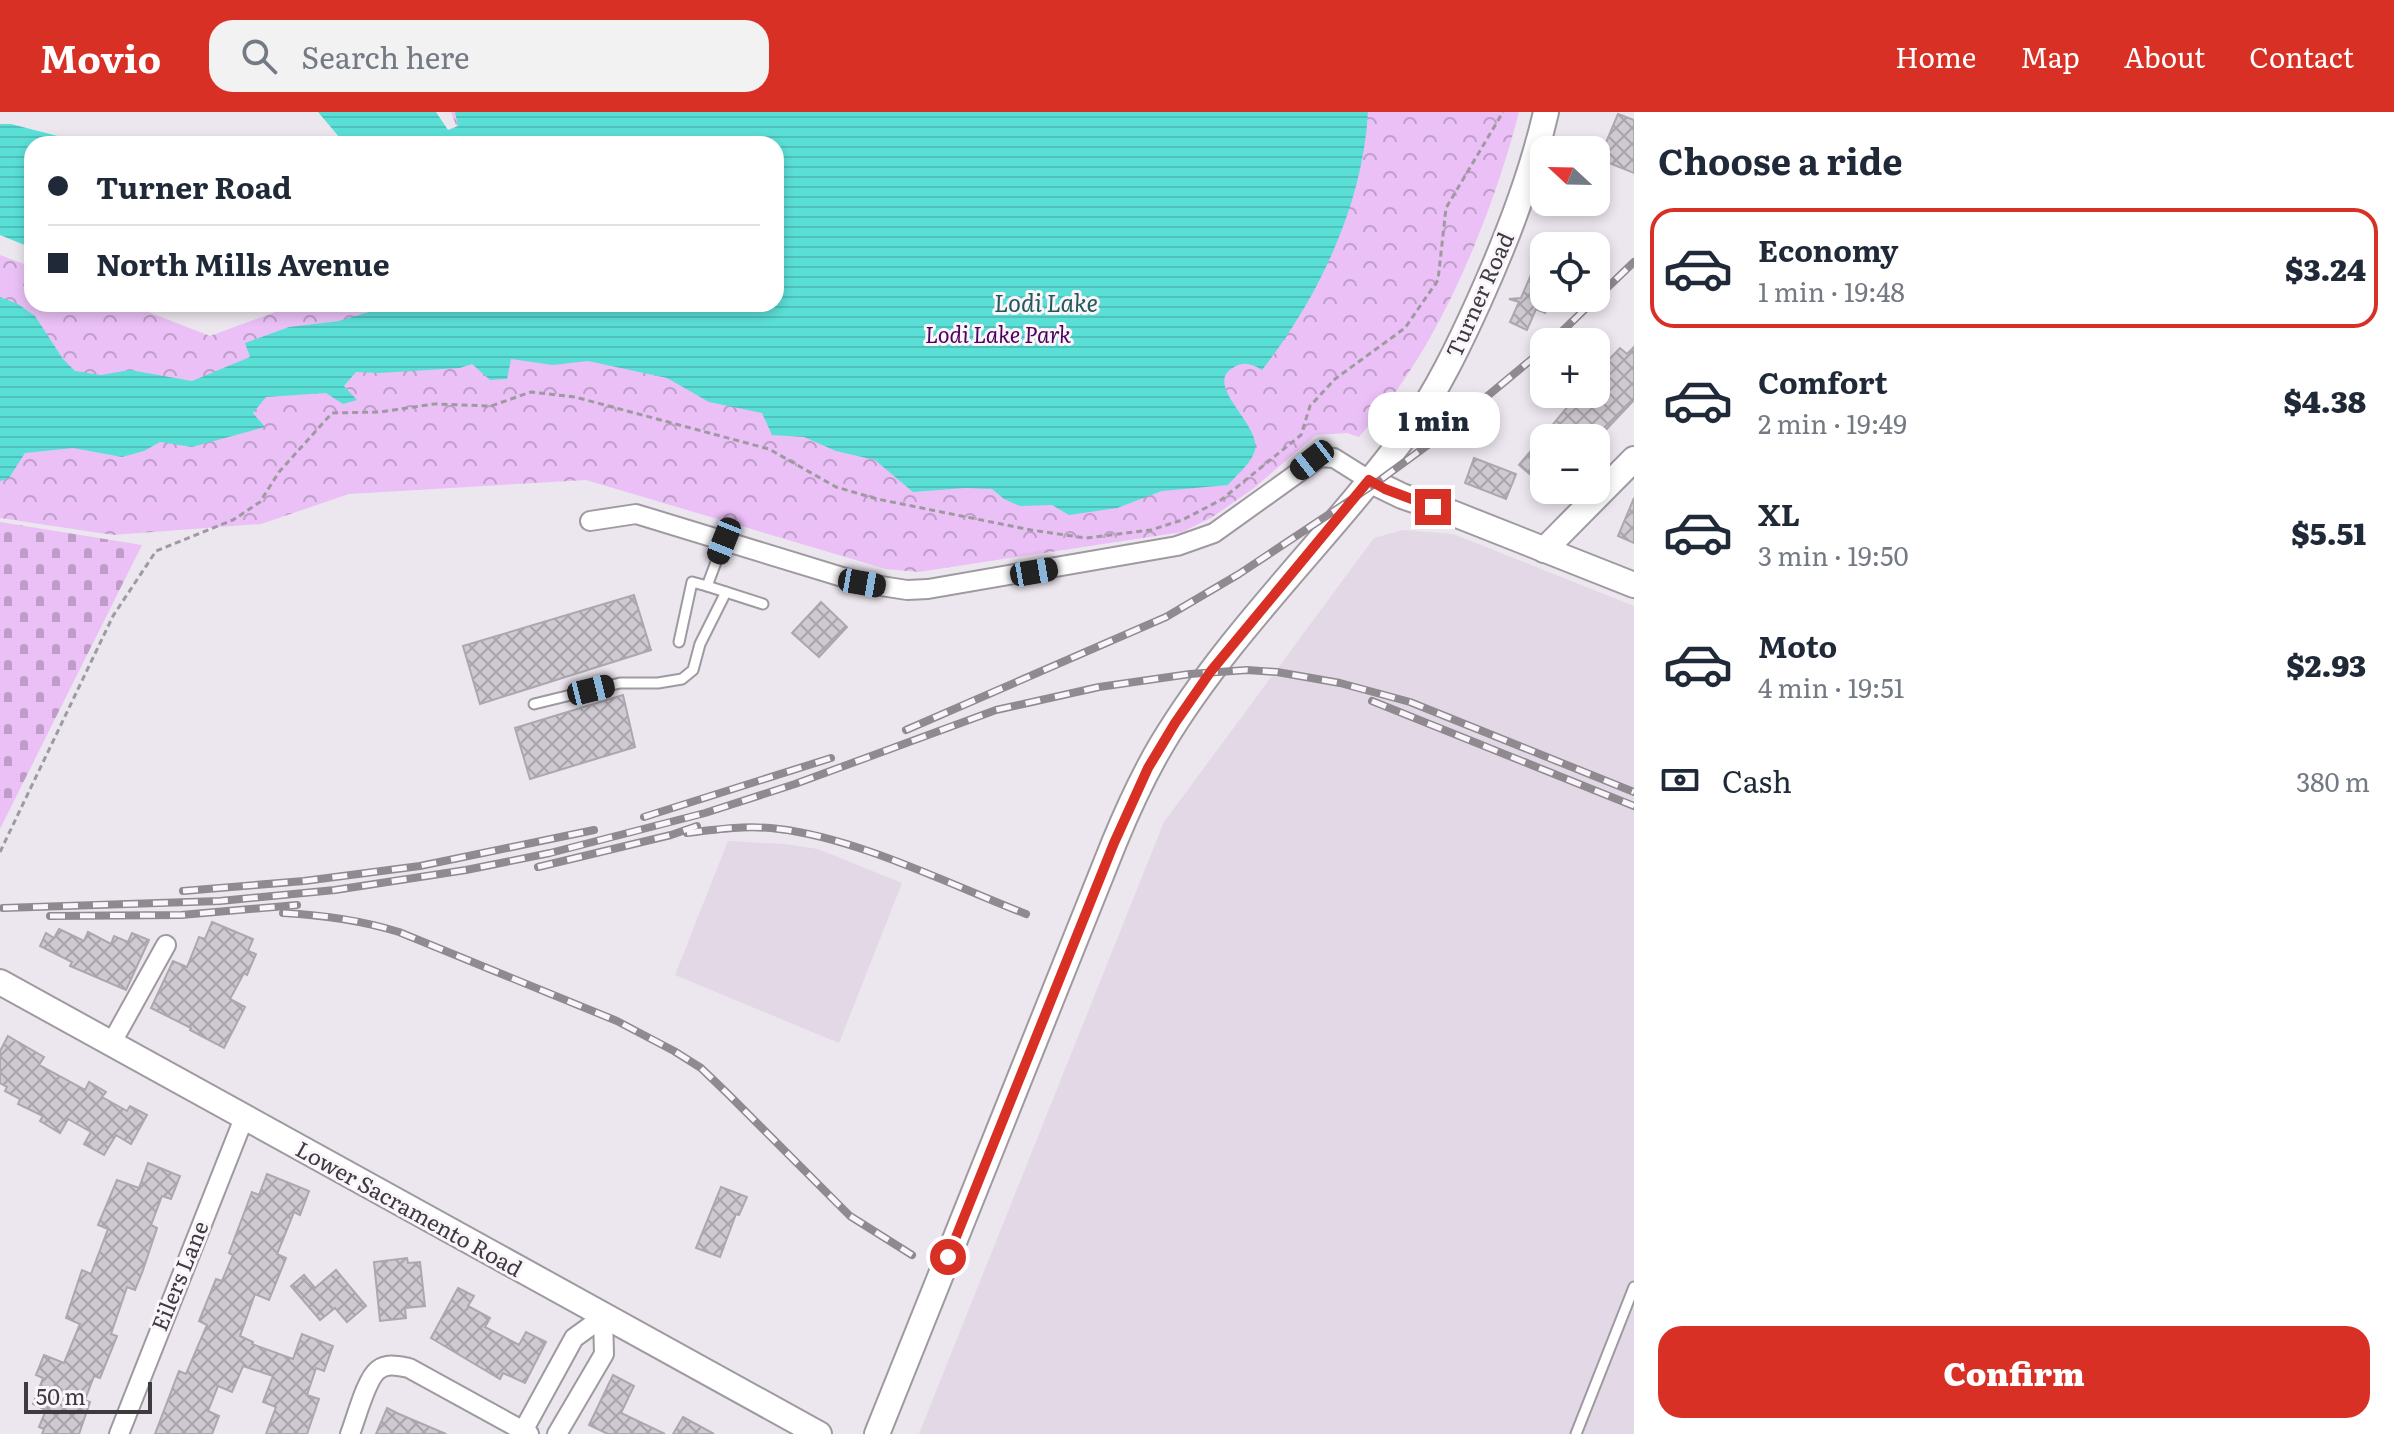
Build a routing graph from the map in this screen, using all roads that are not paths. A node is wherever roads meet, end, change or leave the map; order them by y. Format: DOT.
graph roads {
  1 [pos="1546,112"];
  2 [pos="1634,459"];
  3 [pos="1369,480"];
  4 [pos="590,521"];
  5 [pos="724,541"];
  6 [pos="1544,550"];
  7 [pos="1634,585"];
  8 [pos="707,586"];
  9 [pos="726,592"];
  10 [pos="763,604"];
  11 [pos="679,642"];
  12 [pos="534,704"];
  13 [pos="166,945"];
  14 [pos="0,982"];
  15 [pos="111,1044"];
  16 [pos="244,1118"];
  17 [pos="1634,1287"];
  18 [pos="603,1317"];
  19 [pos="526,1432"];
  20 [pos="119,1434"];
  21 [pos="350,1434"];
  22 [pos="557,1434"];
  23 [pos="819,1434"];
  24 [pos="877,1434"];
  25 [pos="1576,1434"];
  1 -- 3 [label="main road, Turner Road"];
  2 -- 6 [label="main road"];
  3 -- 5 [label="street"];
  3 -- 6 [label="main road"];
  3 -- 24 [label="main road, Turner Road"];
  4 -- 5 [label="street"];
  5 -- 8 [label="lane"];
  6 -- 7 [label="main road"];
  8 -- 9 [label="lane"];
  8 -- 11 [label="lane"];
  9 -- 10 [label="lane"];
  9 -- 12 [label="lane"];
  13 -- 15 [label="street"];
  14 -- 15 [label="main road, Lower Sacramento Road"];
  15 -- 16 [label="main road, Lower Sacramento Road"];
  16 -- 18 [label="main road, Lower Sacramento Road"];
  16 -- 20 [label="street, Eilers Lane"];
  17 -- 25 [label="lane"];
  18 -- 19 [label="street"];
  18 -- 22 [label="street"];
  18 -- 23 [label="main road, Lower Sacramento Road"];
  19 -- 21 [label="street"];
}
